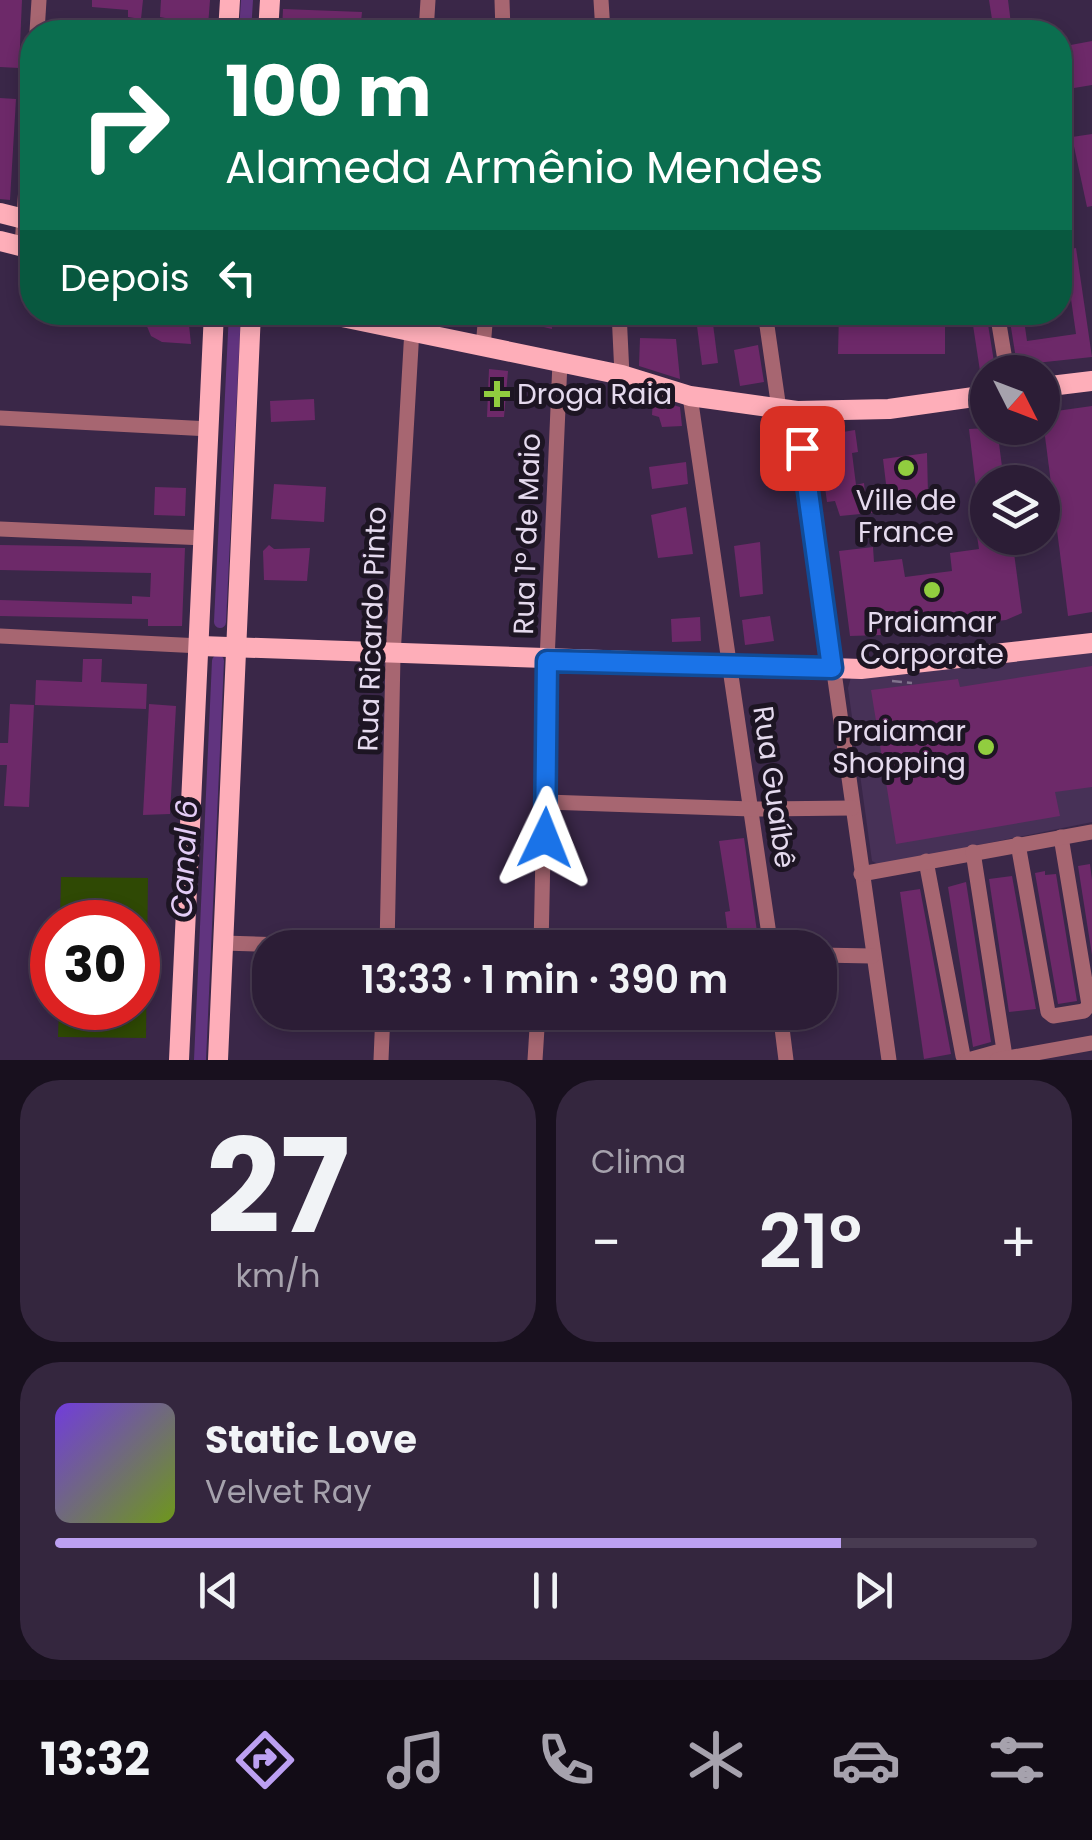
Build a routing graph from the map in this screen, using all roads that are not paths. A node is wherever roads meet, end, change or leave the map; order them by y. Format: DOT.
graph roads {
  1 [pos="214,325"];
  2 [pos="250,325"];
  3 [pos="412,325"];
  4 [pos="418,325"];
  5 [pos="485,325"];
  6 [pos="620,325"];
  7 [pos="768,325"];
  8 [pos="999,325"];
  9 [pos="483,348"];
  10 [pos="1004,355"];
  11 [pos="560,362"];
  12 [pos="622,375"];
  13 [pos="1092,381"];
  14 [pos="1060,385"];
  15 [pos="690,396"];
  16 [pos="970,398"];
  17 [pos="788,410"];
  18 [pos="0,418"];
  19 [pos="210,430"];
  20 [pos="0,529"];
  21 [pos="205,538"];
  22 [pos="0,636"];
  23 [pos="1092,643"];
  24 [pos="217,647"];
  25 [pos="393,656"];
  26 [pos="547,661"];
  27 [pos="730,665"];
  28 [pos="832,668"];
  29 [pos="546,802"];
  30 [pos="852,808"];
  31 [pos="752,810"];
  32 [pos="1092,832"];
  33 [pos="1061,837"];
  34 [pos="1018,844"];
  35 [pos="973,852"];
  36 [pos="926,861"];
  37 [pos="862,874"];
  38 [pos="387,930"];
  39 [pos="542,930"];
  40 [pos="769,930"];
  41 [pos="223,943"];
  42 [pos="252,944"];
  43 [pos="837,956"];
  44 [pos="872,956"];
  45 [pos="382,1030"];
  46 [pos="537,1030"];
  47 [pos="782,1030"];
  48 [pos="1092,1043"];
  49 [pos="180,1060"];
  50 [pos="218,1060"];
  51 [pos="381,1060"];
  52 [pos="535,1060"];
  53 [pos="786,1060"];
  54 [pos="888,1060"];
  55 [pos="968,1060"];
  56 [pos="997,1060"];
  1 -- 19 [label="main road"];
  2 -- 24 [label="main road"];
  3 -- 25 [label="street, Rua Ricardo Pinto"];
  4 -- 9 [label="main road"];
  5 -- 9 [label="street"];
  6 -- 12 [label="street"];
  7 -- 17 [label="street"];
  8 -- 10 [label="street"];
  9 -- 11 [label="main road"];
  11 -- 12 [label="main road"];
  11 -- 26 [label="street, Rua 1º de Maio"];
  12 -- 15 [label="main road"];
  13 -- 14 [label="main road"];
  15 -- 17 [label="main road"];
  15 -- 27 [label="street, Rua Guaíbê"];
  16 -- 17 [label="main road"];
  17 -- 28 [label="street"];
  18 -- 19 [label="street"];
  19 -- 21 [label="main road"];
  20 -- 21 [label="street"];
  21 -- 24 [label="main road"];
  22 -- 24 [label="street"];
  23 -- 28 [label="main road"];
  24 -- 25 [label="main road"];
  24 -- 41 [label="main road"];
  24 -- 49 [label="main road"];
  25 -- 26 [label="main road"];
  25 -- 38 [label="street, Rua Ricardo Pinto"];
  26 -- 27 [label="main road"];
  26 -- 29 [label="street, Rua 1º de Maio"];
  27 -- 28 [label="main road"];
  27 -- 31 [label="street, Rua Guaíbê"];
  28 -- 30 [label="street"];
  29 -- 31 [label="street"];
  29 -- 39 [label="street, Rua 1º de Maio"];
  30 -- 31 [label="street"];
  30 -- 37 [label="street"];
  31 -- 40 [label="street, Rua Guaíbê"];
  32 -- 33 [label="street"];
  33 -- 34 [label="street"];
  33 -- 34 [label="street"];
  34 -- 35 [label="street"];
  35 -- 36 [label="street"];
  35 -- 55 [label="street"];
  36 -- 37 [label="street"];
  36 -- 55 [label="street"];
  37 -- 44 [label="street"];
  41 -- 42 [label="street"];
  41 -- 50 [label="main road"];
  43 -- 44 [label="street"];
  44 -- 54 [label="street"];
  45 -- 51 [label="street"];
  46 -- 52 [label="street"];
  47 -- 53 [label="street"];
  48 -- 56 [label="street"];
}
